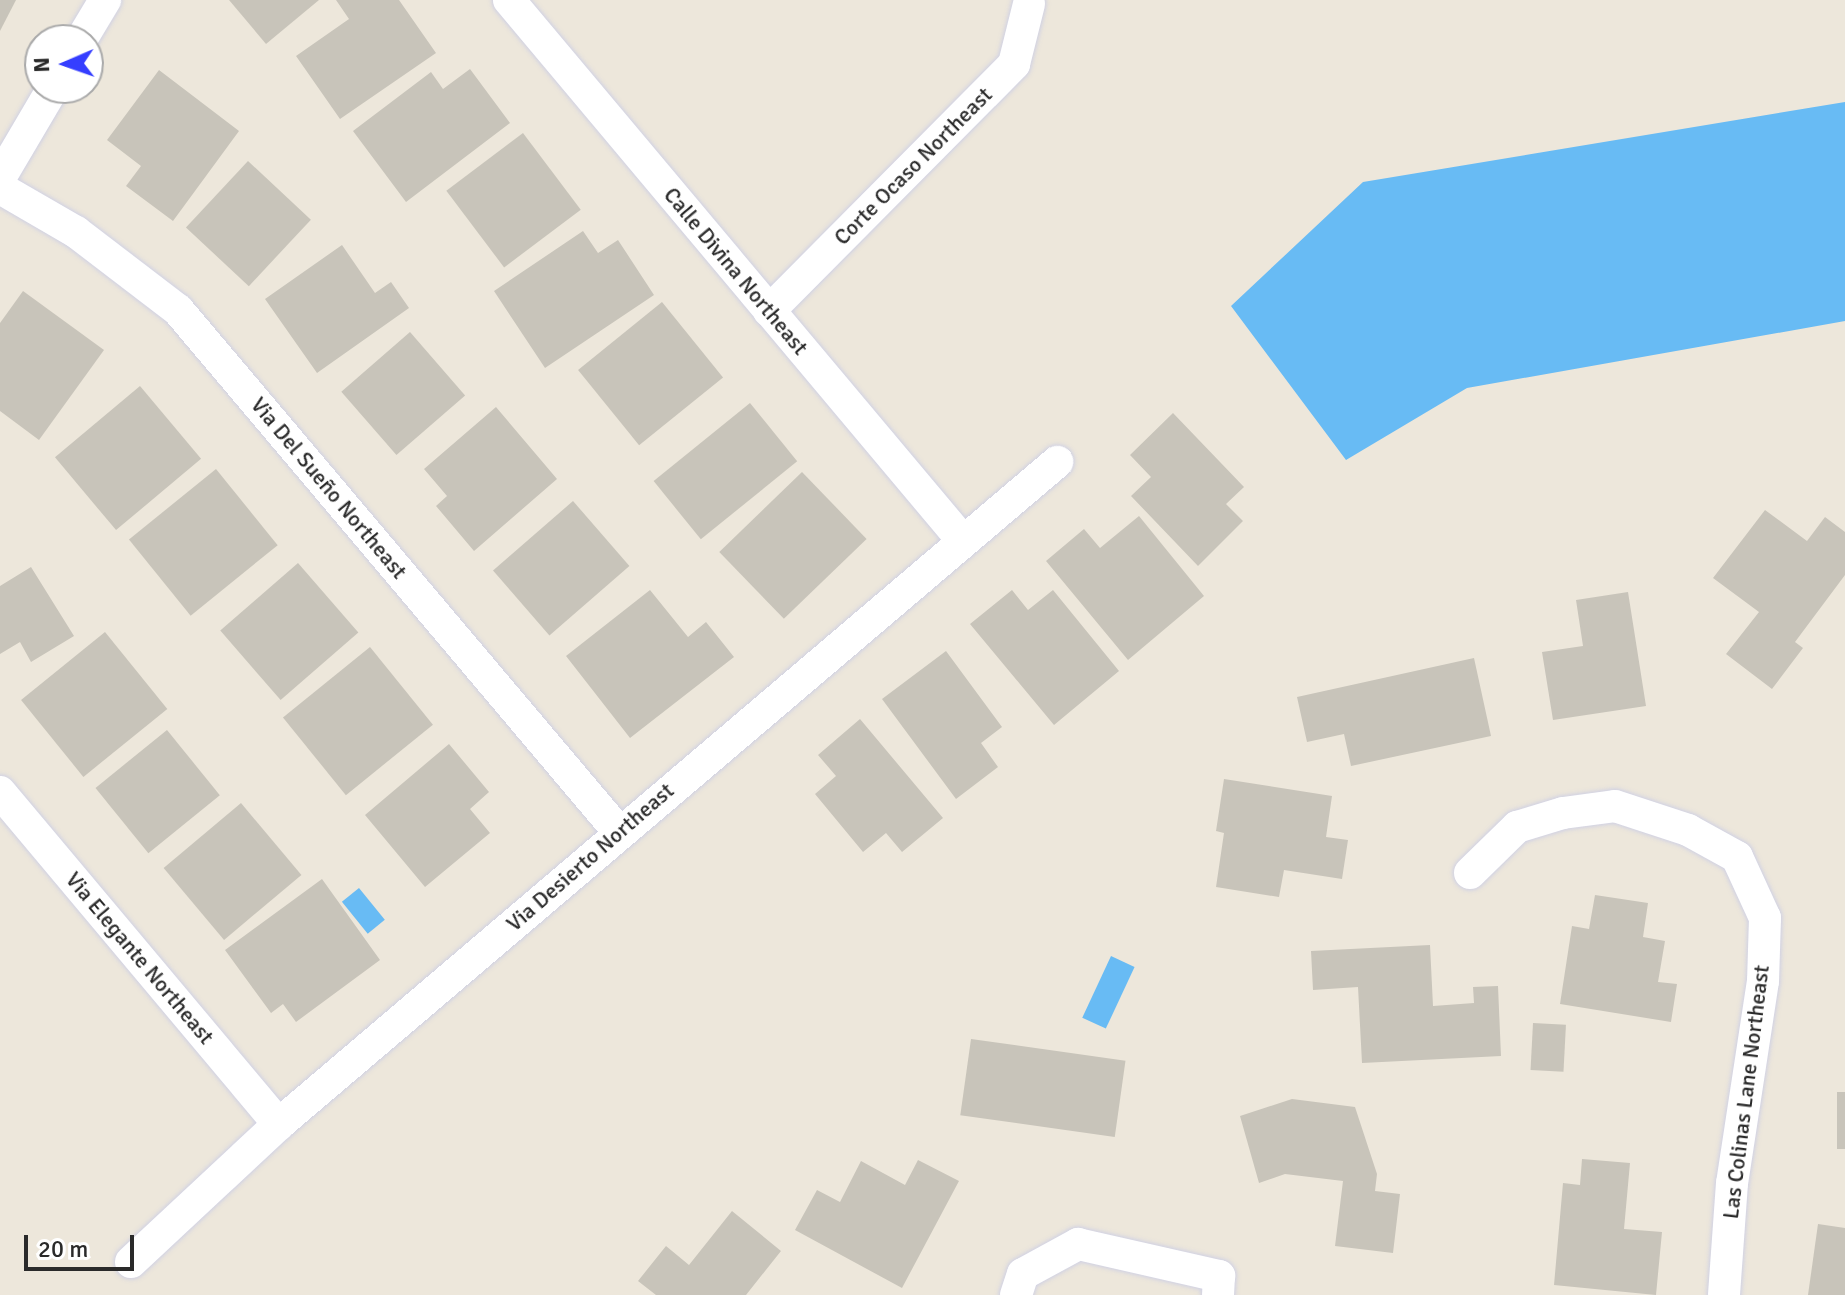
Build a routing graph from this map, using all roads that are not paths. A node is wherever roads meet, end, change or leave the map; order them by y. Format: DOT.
graph roads {
  1 [pos="105,0"];
  2 [pos="509,0"];
  3 [pos="1029,4"];
  4 [pos="91,24"];
  5 [pos="44,104"];
  6 [pos="0,178"];
  7 [pos="0,188"];
  8 [pos="769,311"];
  9 [pos="1057,462"];
  10 [pos="963,541"];
  11 [pos="0,792"];
  12 [pos="619,832"];
  13 [pos="1470,873"];
  14 [pos="279,1124"];
  15 [pos="131,1262"];
  16 [pos="1016,1295"];
  17 [pos="1218,1295"];
  18 [pos="1724,1295"];
  1 -- 4 [label="street"];
  2 -- 8 [label="street, Calle Divina Northeast"];
  3 -- 8 [label="street, Corte Ocaso Northeast"];
  5 -- 6 [label="street"];
  7 -- 12 [label="street, Via Del Sueño Northeast"];
  8 -- 10 [label="street, Calle Divina Northeast"];
  9 -- 10 [label="street, Via Desierto Northeast"];
  10 -- 12 [label="street, Via Desierto Northeast"];
  11 -- 14 [label="street, Via Elegante Northeast"];
  12 -- 14 [label="street, Via Desierto Northeast"];
  13 -- 18 [label="street, Las Colinas Lane Northeast"];
  14 -- 15 [label="street, Via Desierto Northeast"];
  16 -- 17 [label="street"];
}
